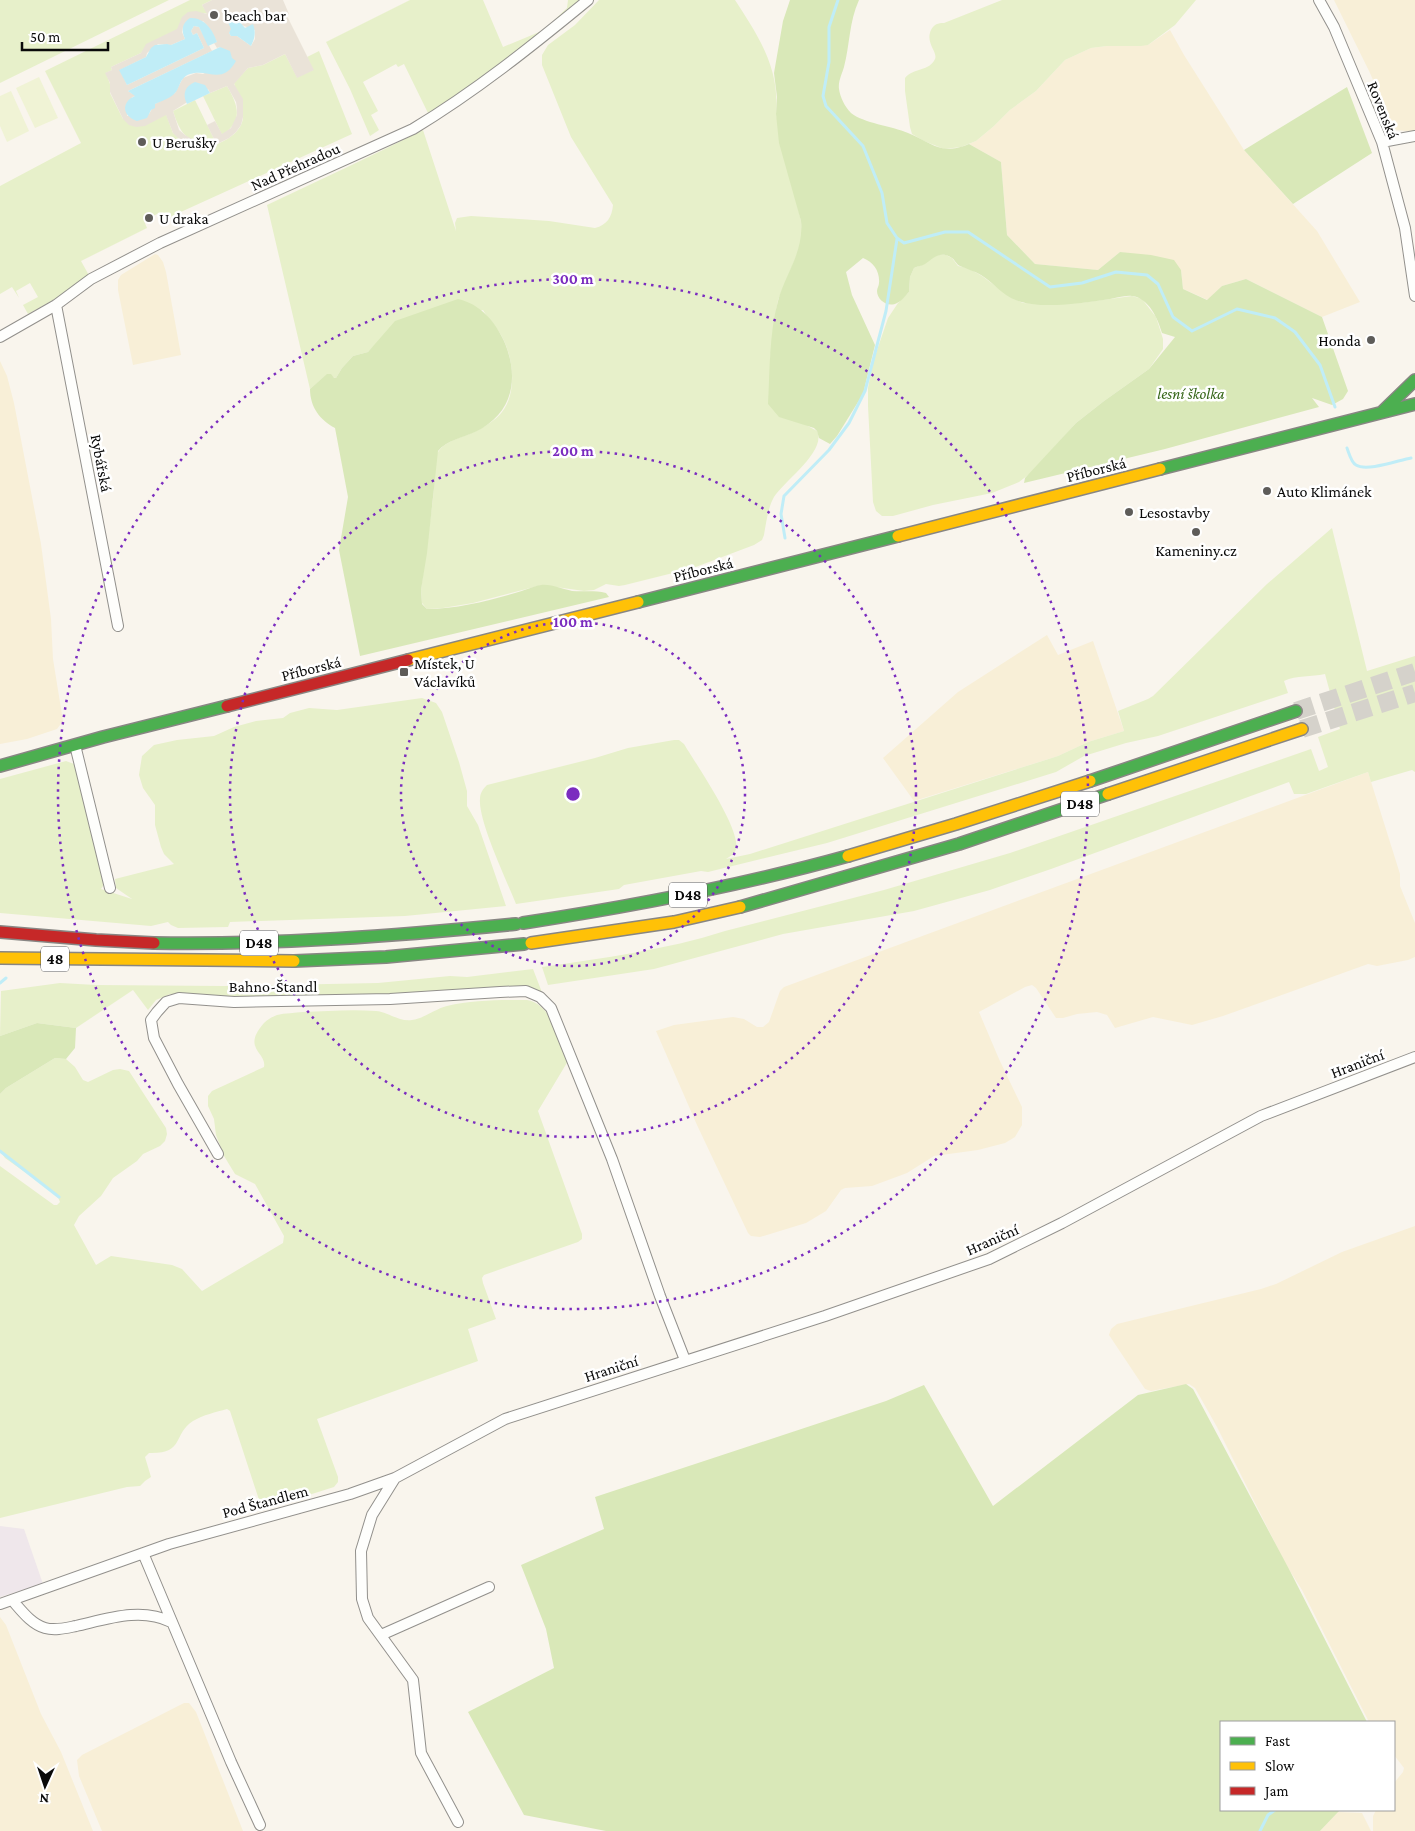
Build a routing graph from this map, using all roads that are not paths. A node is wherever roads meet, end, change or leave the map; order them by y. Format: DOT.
graph roads {
  1 [pos="588,0"];
  2 [pos="1319,0"];
  3 [pos="1415,136"];
  4 [pos="1382,142"];
  5 [pos="1415,296"];
  6 [pos="56,305"];
  7 [pos="0,337"];
  8 [pos="1415,380"];
  9 [pos="1415,404"];
  10 [pos="1381,413"];
  11 [pos="118,626"];
  12 [pos="1296,711"];
  13 [pos="1302,729"];
  14 [pos="75,746"];
  15 [pos="0,766"];
  16 [pos="110,888"];
  17 [pos="0,932"];
  18 [pos="0,950"];
  19 [pos="0,958"];
  20 [pos="109,959"];
  21 [pos="1415,1057"];
  22 [pos="218,1154"];
  23 [pos="685,1360"];
  24 [pos="562,1400"];
  25 [pos="395,1478"];
  26 [pos="143,1553"];
  27 [pos="488,1587"];
  28 [pos="12,1600"];
  29 [pos="0,1604"];
  30 [pos="171,1622"];
  31 [pos="381,1634"];
  32 [pos="458,1822"];
  33 [pos="260,1825"];
  1 -- 6 [label="street, Nad Přehradou"];
  2 -- 4 [label="street, Rovenská"];
  3 -- 4 [label="street"];
  4 -- 5 [label="street, Rovenská"];
  6 -- 7 [label="street, Nad Přehradou"];
  6 -- 11 [label="street, Rybářská"];
  8 -- 10 [label="main road"];
  9 -- 10 [label="main road, Příborská"];
  10 -- 14 [label="main road, Příborská"];
  12 -- 17 [label="main road, D48"];
  13 -- 20 [label="main road, D48"];
  14 -- 15 [label="main road, Příborská"];
  14 -- 16 [label="street"];
  18 -- 20 [label="main road, D48"];
  19 -- 20 [label="main road, 48"];
  21 -- 23 [label="street, Hraniční"];
  22 -- 23 [label="street, Bahno-Štandl"];
  23 -- 24 [label="street, Hraniční"];
  24 -- 25 [label="street, Pod Štandlem"];
  25 -- 26 [label="street, Pod Štandlem"];
  25 -- 31 [label="street, Pod Štandlem"];
  26 -- 28 [label="street, Pod Štandlem"];
  26 -- 30 [label="street"];
  27 -- 31 [label="street"];
  28 -- 29 [label="street, Pod Štandlem"];
  28 -- 30 [label="street"];
  30 -- 33 [label="street"];
  31 -- 32 [label="street, Pod Štandlem"];
}
